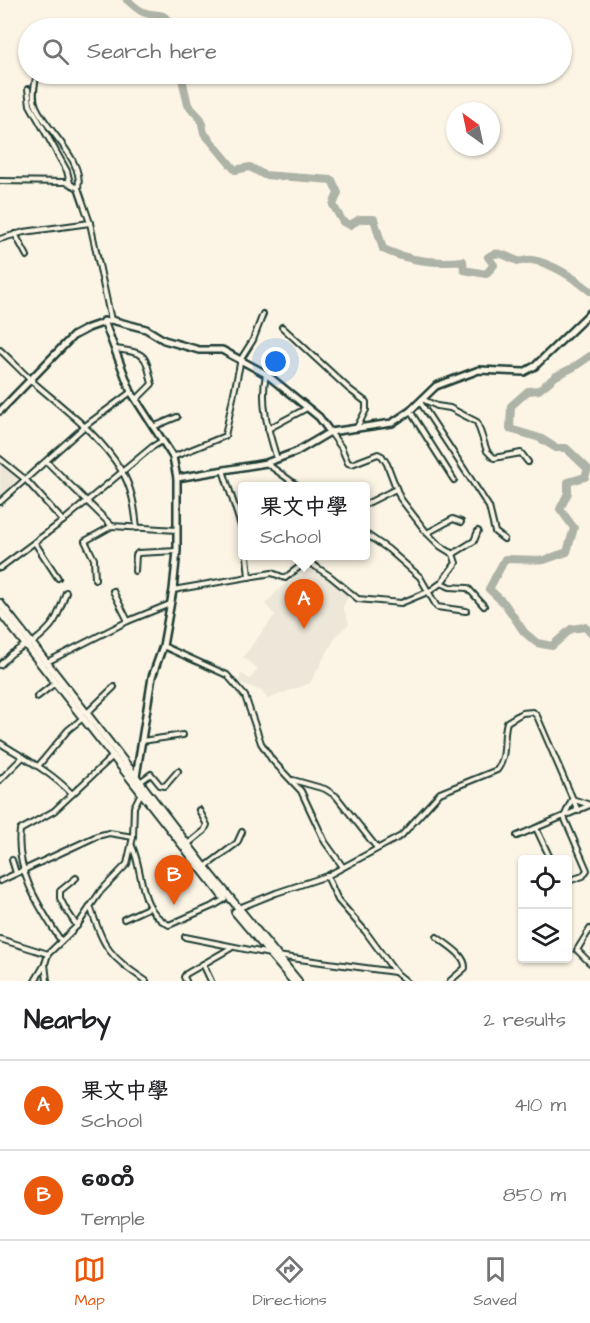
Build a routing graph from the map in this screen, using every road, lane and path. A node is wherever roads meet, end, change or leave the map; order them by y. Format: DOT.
graph roads {
  1 [pos="35,84"];
  2 [pos="28,90"];
  3 [pos="0,181"];
  4 [pos="70,183"];
  5 [pos="78,188"];
  6 [pos="90,223"];
  7 [pos="15,234"];
  8 [pos="0,238"];
  9 [pos="27,256"];
  10 [pos="263,314"];
  11 [pos="588,314"];
  12 [pos="111,320"];
  13 [pos="104,321"];
  14 [pos="282,327"];
  15 [pos="115,349"];
  16 [pos="0,350"];
  17 [pos="241,359"];
  18 [pos="266,374"];
  19 [pos="30,379"];
  20 [pos="131,392"];
  21 [pos="136,400"];
  22 [pos="421,400"];
  23 [pos="307,408"];
  24 [pos="0,411"];
  25 [pos="410,411"];
  26 [pos="177,417"];
  27 [pos="85,426"];
  28 [pos="153,427"];
  29 [pos="268,429"];
  30 [pos="356,429"];
  31 [pos="330,432"];
  32 [pos="162,441"];
  33 [pos="173,457"];
  34 [pos="0,459"];
  35 [pos="277,459"];
  36 [pos="47,462"];
  37 [pos="528,462"];
  38 [pos="266,463"];
  39 [pos="223,470"];
  40 [pos="122,471"];
  41 [pos="177,478"];
  42 [pos="26,480"];
  43 [pos="454,480"];
  44 [pos="292,482"];
  45 [pos="396,489"];
  46 [pos="87,500"];
  47 [pos="0,502"];
  48 [pos="370,502"];
  49 [pos="238,508"];
  50 [pos="63,521"];
  51 [pos="461,522"];
  52 [pos="112,526"];
  53 [pos="137,528"];
  54 [pos="177,530"];
  55 [pos="478,531"];
  56 [pos="427,533"];
  57 [pos="370,537"];
  58 [pos="504,539"];
  59 [pos="35,543"];
  60 [pos="177,551"];
  61 [pos="453,554"];
  62 [pos="247,560"];
  63 [pos="307,561"];
  64 [pos="0,568"];
  65 [pos="135,571"];
  66 [pos="249,577"];
  67 [pos="58,578"];
  68 [pos="95,579"];
  69 [pos="441,583"];
  70 [pos="172,590"];
  71 [pos="113,591"];
  72 [pos="66,592"];
  73 [pos="428,592"];
  74 [pos="0,603"];
  75 [pos="170,604"];
  76 [pos="484,606"];
  77 [pos="466,611"];
  78 [pos="0,612"];
  79 [pos="3,621"];
  80 [pos="128,621"];
  81 [pos="28,644"];
  82 [pos="163,646"];
  83 [pos="46,662"];
  84 [pos="0,665"];
  85 [pos="55,682"];
  86 [pos="114,687"];
  87 [pos="37,697"];
  88 [pos="85,716"];
  89 [pos="183,735"];
  90 [pos="142,741"];
  91 [pos="0,743"];
  92 [pos="112,756"];
  93 [pos="23,757"];
  94 [pos="39,765"];
  95 [pos="177,771"];
  96 [pos="138,779"];
  97 [pos="0,780"];
  98 [pos="292,780"];
  99 [pos="141,793"];
  100 [pos="72,794"];
  101 [pos="572,799"];
  102 [pos="590,805"];
  103 [pos="199,810"];
  104 [pos="578,811"];
  105 [pos="564,817"];
  106 [pos="536,828"];
  107 [pos="242,832"];
  108 [pos="517,836"];
  109 [pos="133,837"];
  110 [pos="132,845"];
  111 [pos="187,845"];
  112 [pos="376,848"];
  113 [pos="548,855"];
  114 [pos="12,861"];
  115 [pos="204,867"];
  116 [pos="343,867"];
  117 [pos="23,870"];
  118 [pos="16,873"];
  119 [pos="327,876"];
  120 [pos="76,878"];
  121 [pos="572,879"];
  122 [pos="0,881"];
  123 [pos="225,899"];
  124 [pos="90,906"];
  125 [pos="150,907"];
  126 [pos="238,909"];
  127 [pos="124,919"];
  128 [pos="77,926"];
  129 [pos="590,929"];
  130 [pos="437,936"];
  131 [pos="185,937"];
  132 [pos="0,939"];
  133 [pos="61,941"];
  134 [pos="232,947"];
  135 [pos="48,954"];
  136 [pos="271,954"];
  137 [pos="279,957"];
  138 [pos="590,963"];
  139 [pos="45,964"];
  140 [pos="203,964"];
  141 [pos="395,972"];
  142 [pos="144,979"];
  143 [pos="35,981"];
  144 [pos="47,981"];
  145 [pos="135,981"];
  146 [pos="186,981"];
  147 [pos="211,981"];
  148 [pos="293,981"];
  149 [pos="298,981"];
  150 [pos="406,981"];
  151 [pos="450,981"];
  1 -- 5 [label="street"];
  2 -- 4 [label="street"];
  3 -- 4 [label="street"];
  4 -- 5 [label="street"];
  5 -- 6 [label="street"];
  6 -- 7 [label="street"];
  6 -- 12 [label="street"];
  7 -- 8 [label="street"];
  7 -- 9 [label="street"];
  10 -- 17 [label="street"];
  11 -- 22 [label="street"];
  12 -- 13 [label="street"];
  12 -- 17 [label="street"];
  13 -- 15 [label="street"];
  13 -- 19 [label="street"];
  14 -- 30 [label="street"];
  15 -- 20 [label="street"];
  15 -- 21 [label="street"];
  16 -- 19 [label="street"];
  17 -- 18 [label="street"];
  17 -- 33 [label="street"];
  18 -- 23 [label="street"];
  18 -- 29 [label="street"];
  19 -- 24 [label="street"];
  19 -- 27 [label="street"];
  20 -- 21 [label="street"];
  20 -- 27 [label="street"];
  21 -- 28 [label="street"];
  22 -- 25 [label="street"];
  22 -- 37 [label="street"];
  22 -- 58 [label="street"];
  23 -- 29 [label="street"];
  23 -- 31 [label="street"];
  25 -- 30 [label="street"];
  25 -- 43 [label="street"];
  26 -- 28 [label="street"];
  27 -- 36 [label="street"];
  27 -- 40 [label="street"];
  28 -- 32 [label="street"];
  29 -- 35 [label="street"];
  30 -- 31 [label="street"];
  31 -- 35 [label="street"];
  31 -- 45 [label="street"];
  32 -- 33 [label="street"];
  32 -- 40 [label="street"];
  33 -- 41 [label="street"];
  34 -- 42 [label="street"];
  35 -- 38 [label="street"];
  36 -- 42 [label="street"];
  36 -- 46 [label="street"];
  38 -- 39 [label="street"];
  38 -- 44 [label="street"];
  39 -- 41 [label="street"];
  39 -- 49 [label="street"];
  40 -- 46 [label="street"];
  40 -- 53 [label="street"];
  41 -- 54 [label="street"];
  42 -- 47 [label="street"];
  42 -- 50 [label="street"];
  45 -- 48 [label="street"];
  45 -- 56 [label="street"];
  46 -- 50 [label="street"];
  46 -- 52 [label="street"];
  50 -- 59 [label="street"];
  51 -- 56 [label="street"];
  52 -- 53 [label="street"];
  52 -- 68 [label="street"];
  53 -- 54 [label="street"];
  54 -- 60 [label="street"];
  55 -- 61 [label="street"];
  56 -- 61 [label="street"];
  57 -- 73 [label="street"];
  59 -- 64 [label="street"];
  59 -- 67 [label="street"];
  60 -- 65 [label="street"];
  60 -- 70 [label="street"];
  61 -- 69 [label="street"];
  62 -- 66 [label="street"];
  63 -- 66 [label="street"];
  63 -- 73 [label="street"];
  66 -- 70 [label="street"];
  69 -- 73 [label="street"];
  69 -- 76 [label="street"];
  70 -- 75 [label="street"];
  71 -- 80 [label="street"];
  72 -- 81 [label="street"];
  73 -- 77 [label="street"];
  74 -- 81 [label="main road"];
  75 -- 80 [label="street"];
  75 -- 82 [label="street"];
  78 -- 79 [label="main road"];
  79 -- 81 [label="main road"];
  80 -- 83 [label="street"];
  81 -- 83 [label="main road"];
  81 -- 84 [label="street"];
  81 -- 85 [label="main road"];
  82 -- 90 [label="street"];
  82 -- 98 [label="street"];
  83 -- 88 [label="main road"];
  85 -- 87 [label="street"];
  85 -- 88 [label="main road"];
  86 -- 88 [label="street"];
  88 -- 92 [label="main road"];
  88 -- 94 [label="street"];
  88 -- 96 [label="main road"];
  89 -- 90 [label="street"];
  90 -- 96 [label="street"];
  91 -- 93 [label="street"];
  92 -- 99 [label="main road"];
  92 -- 100 [label="street"];
  93 -- 94 [label="street"];
  93 -- 97 [label="street"];
  94 -- 100 [label="street"];
  95 -- 96 [label="street"];
  96 -- 111 [label="main road"];
  98 -- 112 [label="street"];
  98 -- 116 [label="street"];
  99 -- 109 [label="street"];
  99 -- 123 [label="main road"];
  100 -- 117 [label="street"];
  101 -- 102 [label="street"];
  101 -- 104 [label="street"];
  101 -- 105 [label="street"];
  101 -- 112 [label="street"];
  102 -- 104 [label="street"];
  103 -- 111 [label="street"];
  104 -- 105 [label="street"];
  105 -- 106 [label="street"];
  105 -- 121 [label="street"];
  106 -- 108 [label="street"];
  106 -- 113 [label="street"];
  107 -- 115 [label="street"];
  109 -- 110 [label="street"];
  109 -- 117 [label="street"];
  110 -- 124 [label="street"];
  110 -- 125 [label="street"];
  111 -- 115 [label="main road"];
  112 -- 116 [label="street"];
  114 -- 118 [label="street"];
  115 -- 126 [label="main road"];
  116 -- 119 [label="street"];
  117 -- 118 [label="street"];
  117 -- 133 [label="street"];
  118 -- 122 [label="street"];
  119 -- 126 [label="street"];
  119 -- 141 [label="street"];
  120 -- 128 [label="street"];
  123 -- 125 [label="street"];
  123 -- 136 [label="main road"];
  124 -- 128 [label="street"];
  124 -- 142 [label="street"];
  125 -- 127 [label="street"];
  126 -- 137 [label="main road"];
  128 -- 133 [label="street"];
  129 -- 138 [label="street"];
  130 -- 151 [label="street"];
  131 -- 134 [label="street"];
  132 -- 135 [label="street"];
  133 -- 135 [label="street"];
  134 -- 136 [label="street"];
  134 -- 140 [label="street"];
  135 -- 139 [label="street"];
  136 -- 137 [label="street"];
  136 -- 148 [label="main road"];
  137 -- 141 [label="street"];
  137 -- 149 [label="main road"];
  139 -- 143 [label="street"];
  139 -- 144 [label="street"];
  140 -- 146 [label="street"];
  140 -- 147 [label="street"];
  141 -- 150 [label="street"];
  142 -- 145 [label="street"];
}
